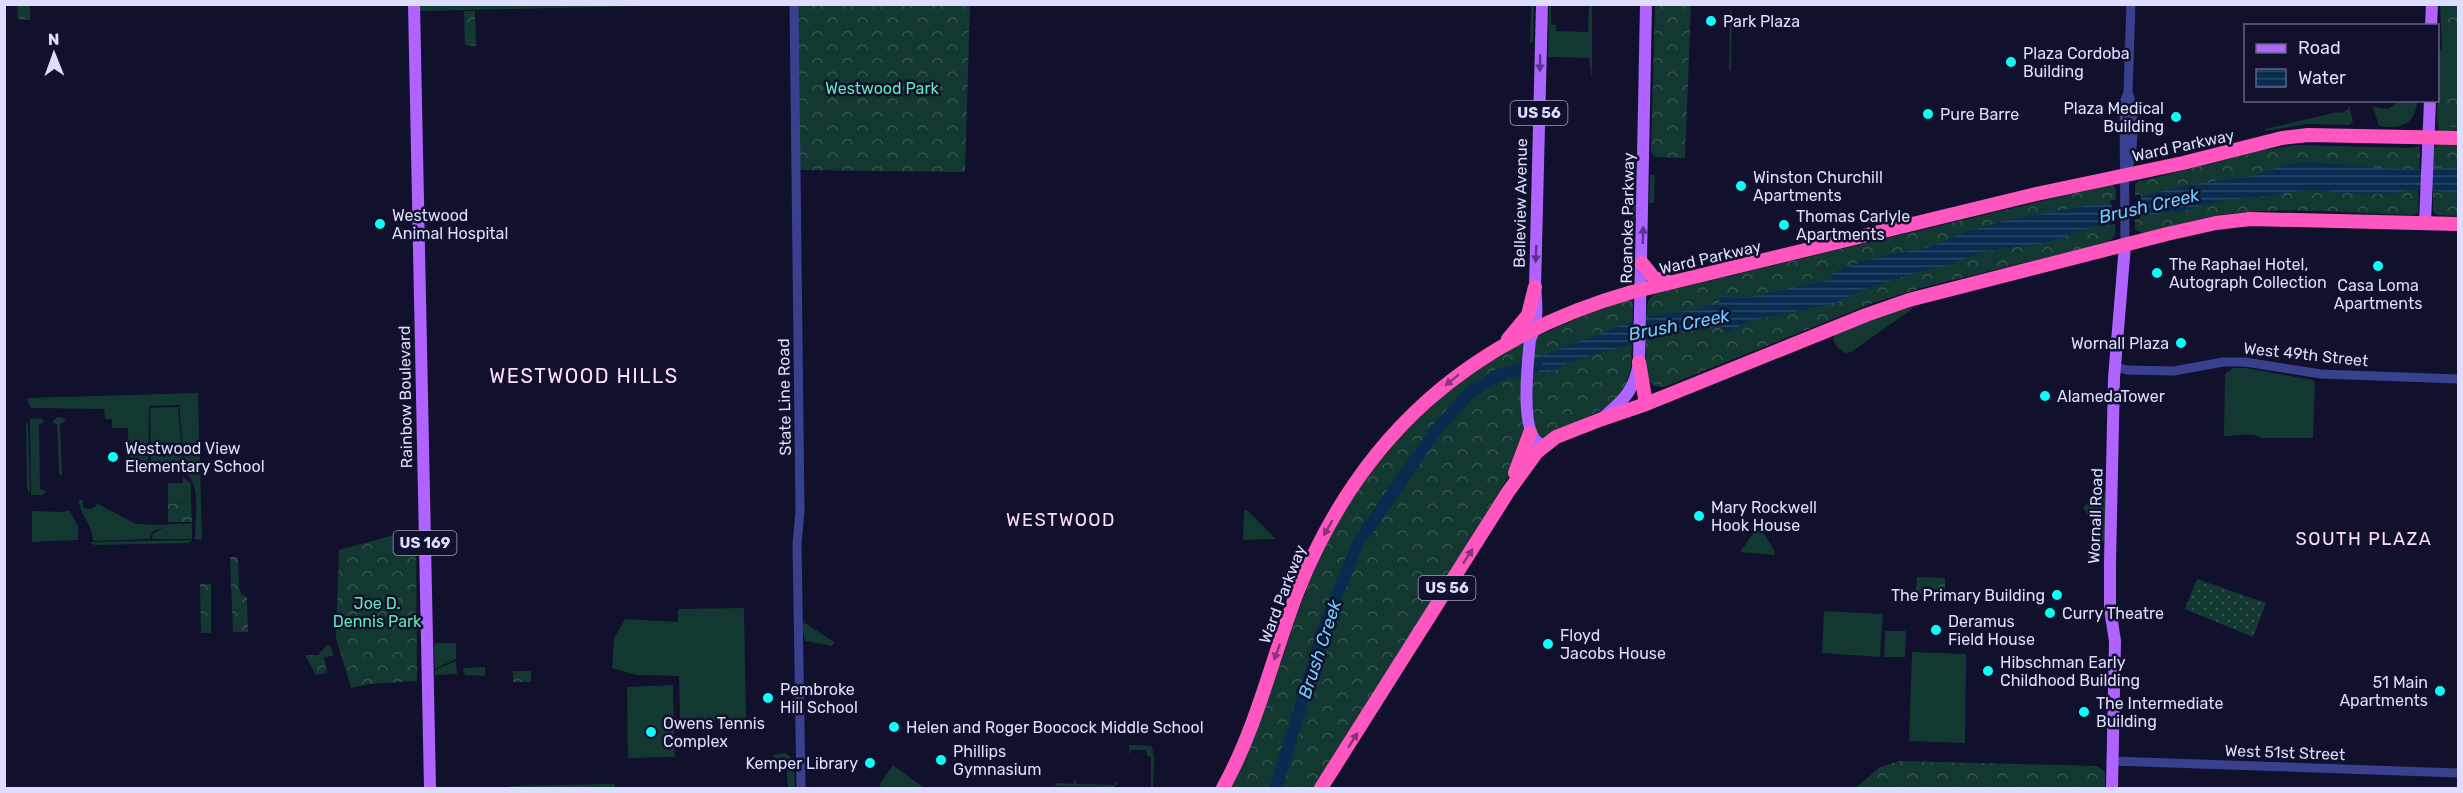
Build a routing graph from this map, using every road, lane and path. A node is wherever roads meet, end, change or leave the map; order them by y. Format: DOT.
graph roads {
  1 [pos="414,4"];
  2 [pos="794,4"];
  3 [pos="1542,4"];
  4 [pos="1646,4"];
  5 [pos="1651,4"];
  6 [pos="2131,4"];
  7 [pos="2432,4"];
  8 [pos="1647,23"];
  9 [pos="2431,24"];
  10 [pos="2430,102"];
  11 [pos="2458,138"];
  12 [pos="2427,144"];
  13 [pos="2126,174"];
  14 [pos="2425,223"];
  15 [pos="2458,224"];
  16 [pos="2126,245"];
  17 [pos="1642,263"];
  18 [pos="1674,283"];
  19 [pos="1535,287"];
  20 [pos="1641,290"];
  21 [pos="1535,330"];
  22 [pos="1500,346"];
  23 [pos="1639,355"];
  24 [pos="2115,367"];
  25 [pos="2458,379"];
  26 [pos="1643,381"];
  27 [pos="1680,391"];
  28 [pos="1646,404"];
  29 [pos="1602,418"];
  30 [pos="1530,433"];
  31 [pos="1544,445"];
  32 [pos="1508,492"];
  33 [pos="2111,761"];
  34 [pos="2458,773"];
  35 [pos="430,789"];
  36 [pos="801,789"];
  37 [pos="1223,789"];
  38 [pos="1321,789"];
  39 [pos="2112,789"];
  1 -- 35 [label="main road, Rainbow Boulevard / US 169"];
  2 -- 36 [label="street, State Line Road"];
  3 -- 19 [label="main road, Belleview Avenue / US 56, one-way"];
  4 -- 8 [label="main road, Roanoke Parkway"];
  5 -- 8 [label="main road, US 56"];
  6 -- 13 [label="street"];
  7 -- 9 [label="main road"];
  17 -- 8 [label="main road, Roanoke Parkway / US 56, one-way"];
  10 -- 12 [label="main road"];
  11 -- 12 [label="highway, Ward Parkway"];
  12 -- 13 [label="highway, Ward Parkway"];
  12 -- 14 [label="main road"];
  13 -- 16 [label="street"];
  13 -- 18 [label="highway, Ward Parkway"];
  14 -- 15 [label="highway"];
  14 -- 16 [label="highway"];
  16 -- 24 [label="main road, Wornall Road"];
  16 -- 27 [label="highway"];
  17 -- 18 [label="highway"];
  17 -- 20 [label="main road, Roanoke Parkway / US 56"];
  18 -- 20 [label="highway, Ward Parkway"];
  19 -- 21 [label="main road, Belleview Avenue"];
  19 -- 22 [label="highway, US 56"];
  20 -- 21 [label="highway, Ward Parkway"];
  20 -- 23 [label="main road, Roanoke Parkway / US 56"];
  21 -- 22 [label="highway, Ward Parkway"];
  21 -- 30 [label="main road, Belleview Avenue"];
  22 -- 37 [label="highway, Ward Parkway / US 56, one-way"];
  23 -- 26 [label="highway"];
  23 -- 29 [label="main road, Roanoke Parkway / US 56"];
  24 -- 25 [label="street, West 49th Street"];
  24 -- 33 [label="main road, Wornall Road"];
  26 -- 27 [label="highway"];
  26 -- 28 [label="highway"];
  27 -- 28 [label="highway"];
  28 -- 29 [label="highway"];
  29 -- 31 [label="highway, US 56"];
  30 -- 31 [label="main road"];
  30 -- 32 [label="highway"];
  31 -- 32 [label="highway, US 56"];
  38 -- 32 [label="highway, US 56, one-way"];
  33 -- 34 [label="street, West 51st Street"];
  33 -- 39 [label="main road, Wornall Road"];
}
